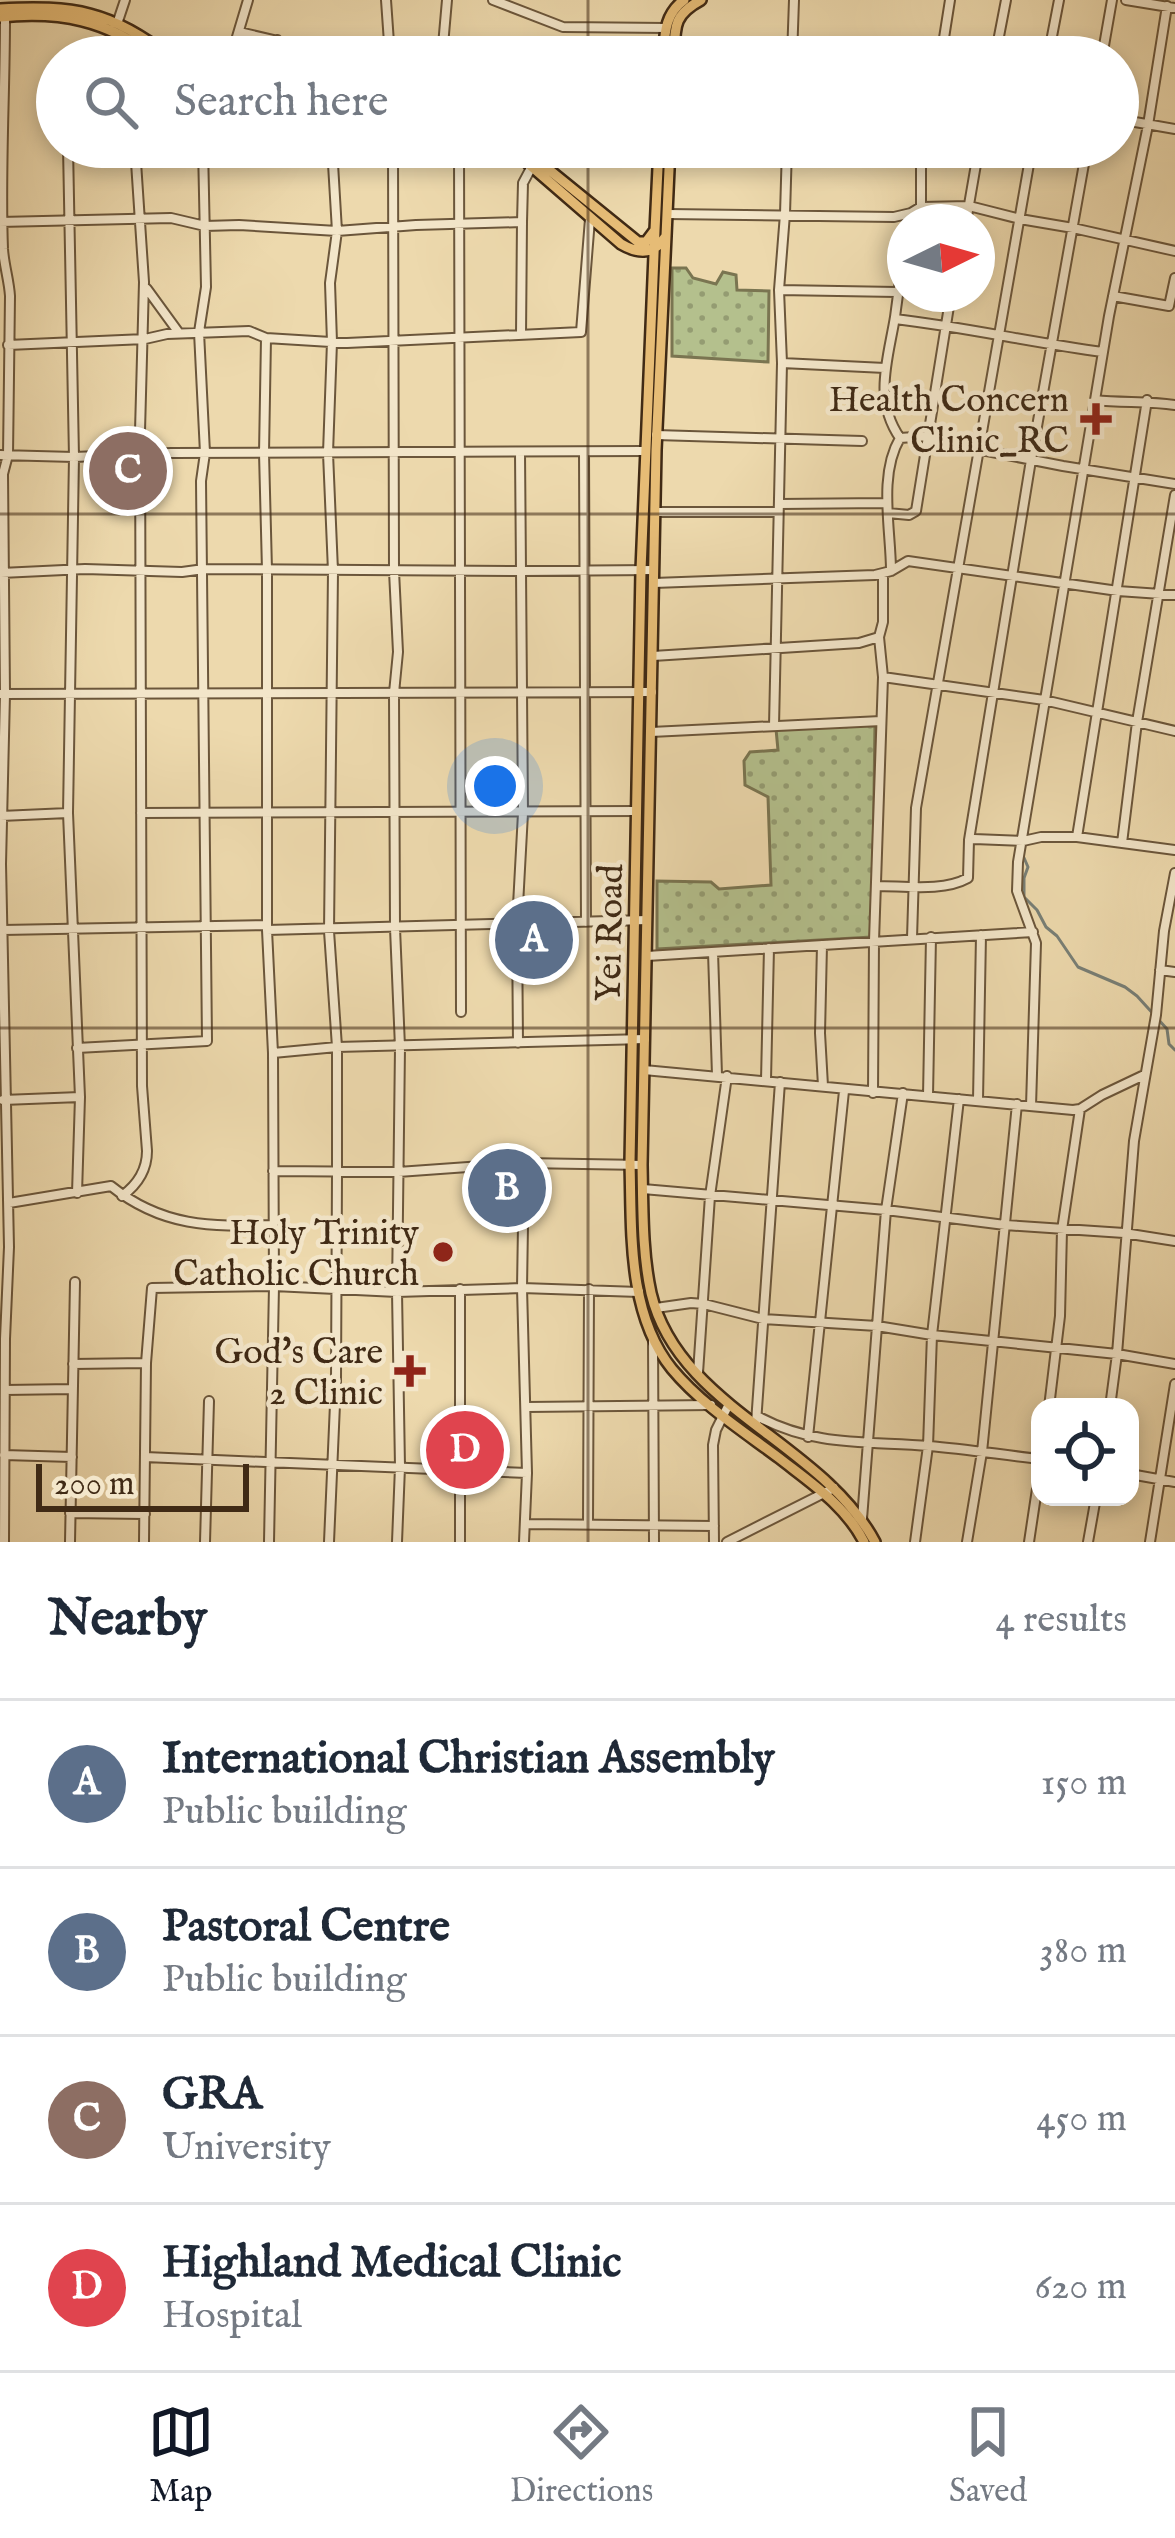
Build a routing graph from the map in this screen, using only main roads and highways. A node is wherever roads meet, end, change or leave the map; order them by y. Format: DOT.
graph roads {
  1 [pos="684,0"];
  2 [pos="701,0"];
  3 [pos="2,15"];
  4 [pos="126,36"];
  5 [pos="139,36"];
  6 [pos="665,36"];
  7 [pos="676,36"];
  8 [pos="533,168"];
  9 [pos="546,168"];
  10 [pos="659,168"];
  11 [pos="669,168"];
  12 [pos="661,233"];
  13 [pos="654,249"];
  14 [pos="641,920"];
  15 [pos="639,1039"];
  16 [pos="636,1164"];
  17 [pos="829,1491"];
  18 [pos="864,1542"];
  19 [pos="875,1542"];
  1 -- 6 [label="main road"];
  2 -- 7 [label="main road"];
  3 -- 4 [label="main road"];
  3 -- 5 [label="main road"];
  8 -- 13 [label="main road"];
  9 -- 12 [label="main road"];
  10 -- 12 [label="main road"];
  11 -- 12 [label="main road"];
  12 -- 13 [label="main road, Yei Road"];
  12 -- 14 [label="main road, Yei Road"];
  13 -- 14 [label="main road, Yei Road"];
  14 -- 15 [label="main road, Yei Road"];
  14 -- 15 [label="main road, Yei Road"];
  15 -- 16 [label="main road, Yei Road"];
  15 -- 16 [label="main road, Yei Road"];
  16 -- 17 [label="main road, Yei Road"];
  16 -- 17 [label="main road, Yei Road"];
  17 -- 18 [label="main road, Yei Road"];
  17 -- 19 [label="main road, Yei Road"];
}
